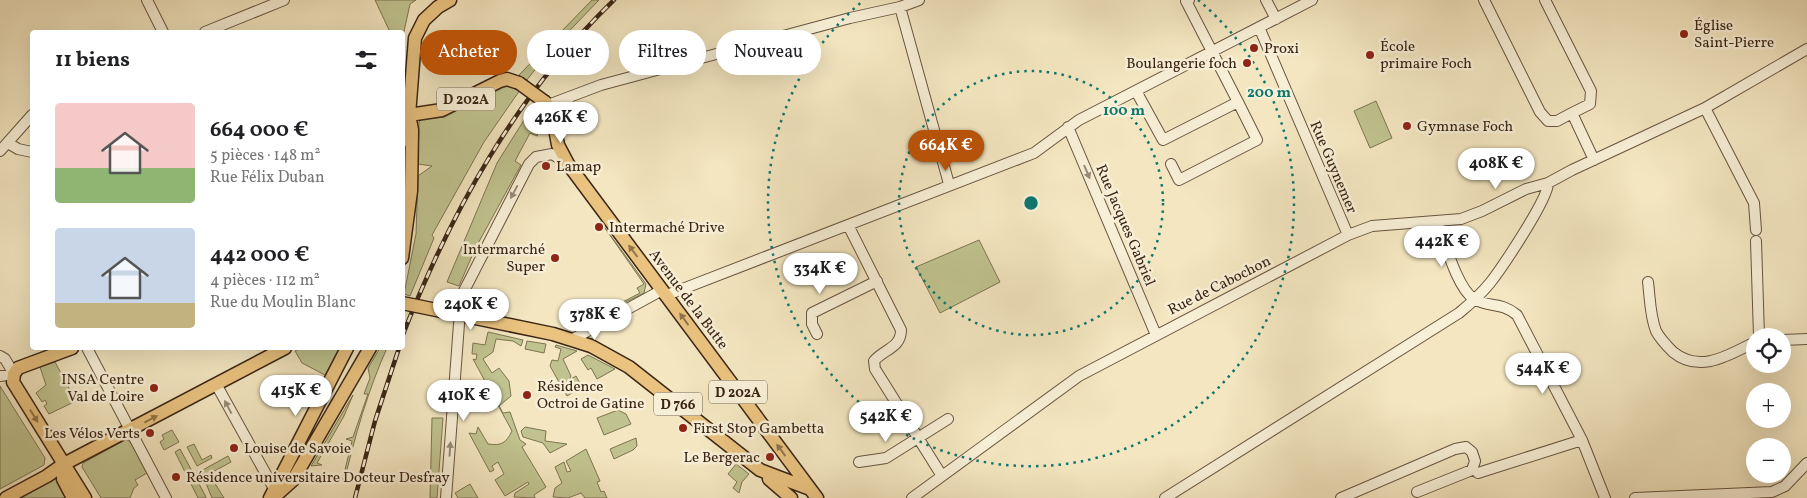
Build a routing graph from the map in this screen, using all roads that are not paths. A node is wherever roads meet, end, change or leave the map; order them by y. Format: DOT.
graph roads {
  1 [pos="147,0"];
  2 [pos="284,0"];
  3 [pos="450,0"];
  4 [pos="919,0"];
  5 [pos="1189,0"];
  6 [pos="1266,0"];
  7 [pos="1312,0"];
  8 [pos="1484,0"];
  9 [pos="1545,0"];
  10 [pos="900,7"];
  11 [pos="1276,19"];
  12 [pos="1259,27"];
  13 [pos="161,30"];
  14 [pos="210,30"];
  15 [pos="1807,49"];
  16 [pos="1213,51"];
  17 [pos="1136,91"];
  18 [pos="568,98"];
  19 [pos="1238,102"];
  20 [pos="1704,108"];
  21 [pos="550,111"];
  22 [pos="1572,113"];
  23 [pos="406,115"];
  24 [pos="30,117"];
  25 [pos="1068,127"];
  26 [pos="2,148"];
  27 [pos="30,152"];
  28 [pos="1594,160"];
  29 [pos="568,164"];
  30 [pos="1171,164"];
  31 [pos="1548,183"];
  32 [pos="949,184"];
  33 [pos="1438,221"];
  34 [pos="848,225"];
  35 [pos="1348,235"];
  36 [pos="405,236"];
  37 [pos="877,281"];
  38 [pos="1648,282"];
  39 [pos="665,293"];
  40 [pos="1475,300"];
  41 [pos="405,304"];
  42 [pos="461,315"];
  43 [pos="1759,328"];
  44 [pos="817,334"];
  45 [pos="1156,334"];
  46 [pos="573,339"];
  47 [pos="1807,339"];
  48 [pos="1791,340"];
  49 [pos="1746,346"];
  50 [pos="66,350"];
  51 [pos="88,350"];
  52 [pos="281,350"];
  53 [pos="346,350"];
  54 [pos="369,350"];
  55 [pos="0,355"];
  56 [pos="23,365"];
  57 [pos="14,374"];
  58 [pos="0,376"];
  59 [pos="216,384"];
  60 [pos="948,419"];
  61 [pos="131,430"];
  62 [pos="918,438"];
  63 [pos="1582,440"];
  64 [pos="859,462"];
  65 [pos="1807,463"];
  66 [pos="64,464"];
  67 [pos="760,470"];
  68 [pos="1478,473"];
  69 [pos="942,476"];
  70 [pos="1417,492"];
  71 [pos="813,494"];
  72 [pos="921,494"];
  73 [pos="274,495"];
  74 [pos="1170,497"];
  75 [pos="6,498"];
  76 [pos="73,498"];
  77 [pos="85,498"];
  78 [pos="166,498"];
  79 [pos="446,498"];
  80 [pos="792,498"];
  81 [pos="912,498"];
  82 [pos="1340,498"];
  83 [pos="1605,498"];
  84 [pos="1635,498"];
  1 -- 13 [label="street"];
  2 -- 14 [label="street"];
  3 -- 23 [label="main road"];
  4 -- 10 [label="street"];
  5 -- 16 [label="street"];
  6 -- 11 [label="street"];
  7 -- 11 [label="street"];
  8 -- 22 [label="street"];
  9 -- 22 [label="street"];
  10 -- 18 [label="street"];
  10 -- 32 [label="street"];
  11 -- 12 [label="street"];
  12 -- 16 [label="street"];
  12 -- 35 [label="street, Rue Guynemer"];
  15 -- 20 [label="street, Rue de Cabochon"];
  16 -- 17 [label="street"];
  16 -- 19 [label="street"];
  17 -- 19 [label="street"];
  17 -- 25 [label="street"];
  18 -- 21 [label="street"];
  18 -- 21 [label="street"];
  19 -- 30 [label="street"];
  20 -- 28 [label="street, Rue de Cabochon"];
  20 -- 43 [label="street"];
  21 -- 23 [label="main road, D 202A, bridge"];
  21 -- 29 [label="main road, Avenue de la Butte / D 202A"];
  22 -- 28 [label="street"];
  23 -- 36 [label="main road"];
  24 -- 26 [label="street"];
  25 -- 32 [label="street"];
  25 -- 45 [label="street, Rue Jacques Gabriel, one-way"];
  26 -- 27 [label="street"];
  28 -- 31 [label="street, Rue de Cabochon"];
  39 -- 29 [label="main road, Avenue de la Butte / D 202A, one-way"];
  29 -- 42 [label="street, one-way"];
  31 -- 33 [label="street, Rue de Cabochon"];
  31 -- 40 [label="street"];
  32 -- 34 [label="street"];
  33 -- 35 [label="street, Rue de Cabochon"];
  33 -- 40 [label="street"];
  34 -- 37 [label="street"];
  34 -- 39 [label="street"];
  35 -- 45 [label="street, Rue de Cabochon"];
  37 -- 44 [label="street"];
  37 -- 62 [label="street"];
  38 -- 49 [label="street"];
  39 -- 46 [label="street"];
  71 -- 39 [label="main road, Avenue de la Butte / D 202A, one-way"];
  40 -- 63 [label="street"];
  40 -- 74 [label="street"];
  41 -- 42 [label="main road, D 766, bridge"];
  42 -- 46 [label="main road, D 766"];
  79 -- 42 [label="street, one-way"];
  45 -- 69 [label="street, Rue de Cabochon"];
  46 -- 67 [label="main road, D 766"];
  47 -- 48 [label="street"];
  50 -- 56 [label="main road"];
  51 -- 61 [label="street"];
  52 -- 59 [label="main road"];
  53 -- 73 [label="main road"];
  54 -- 73 [label="main road"];
  55 -- 56 [label="street"];
  55 -- 57 [label="street"];
  56 -- 57 [label="main road"];
  57 -- 58 [label="street"];
  57 -- 66 [label="main road, one-way"];
  61 -- 59 [label="main road, one-way"];
  73 -- 59 [label="street, one-way"];
  60 -- 62 [label="street"];
  61 -- 66 [label="main road"];
  61 -- 78 [label="street"];
  62 -- 64 [label="street"];
  62 -- 69 [label="street"];
  63 -- 68 [label="street"];
  63 -- 83 [label="street"];
  65 -- 84 [label="street"];
  66 -- 75 [label="main road"];
  66 -- 76 [label="main road"];
  66 -- 77 [label="main road"];
  67 -- 71 [label="main road, D 766"];
  67 -- 80 [label="main road, D 766"];
  69 -- 72 [label="street, Rue de Cabochon"];
  70 -- 82 [label="street"];
  72 -- 81 [label="street, Rue de Cabochon"];
}
